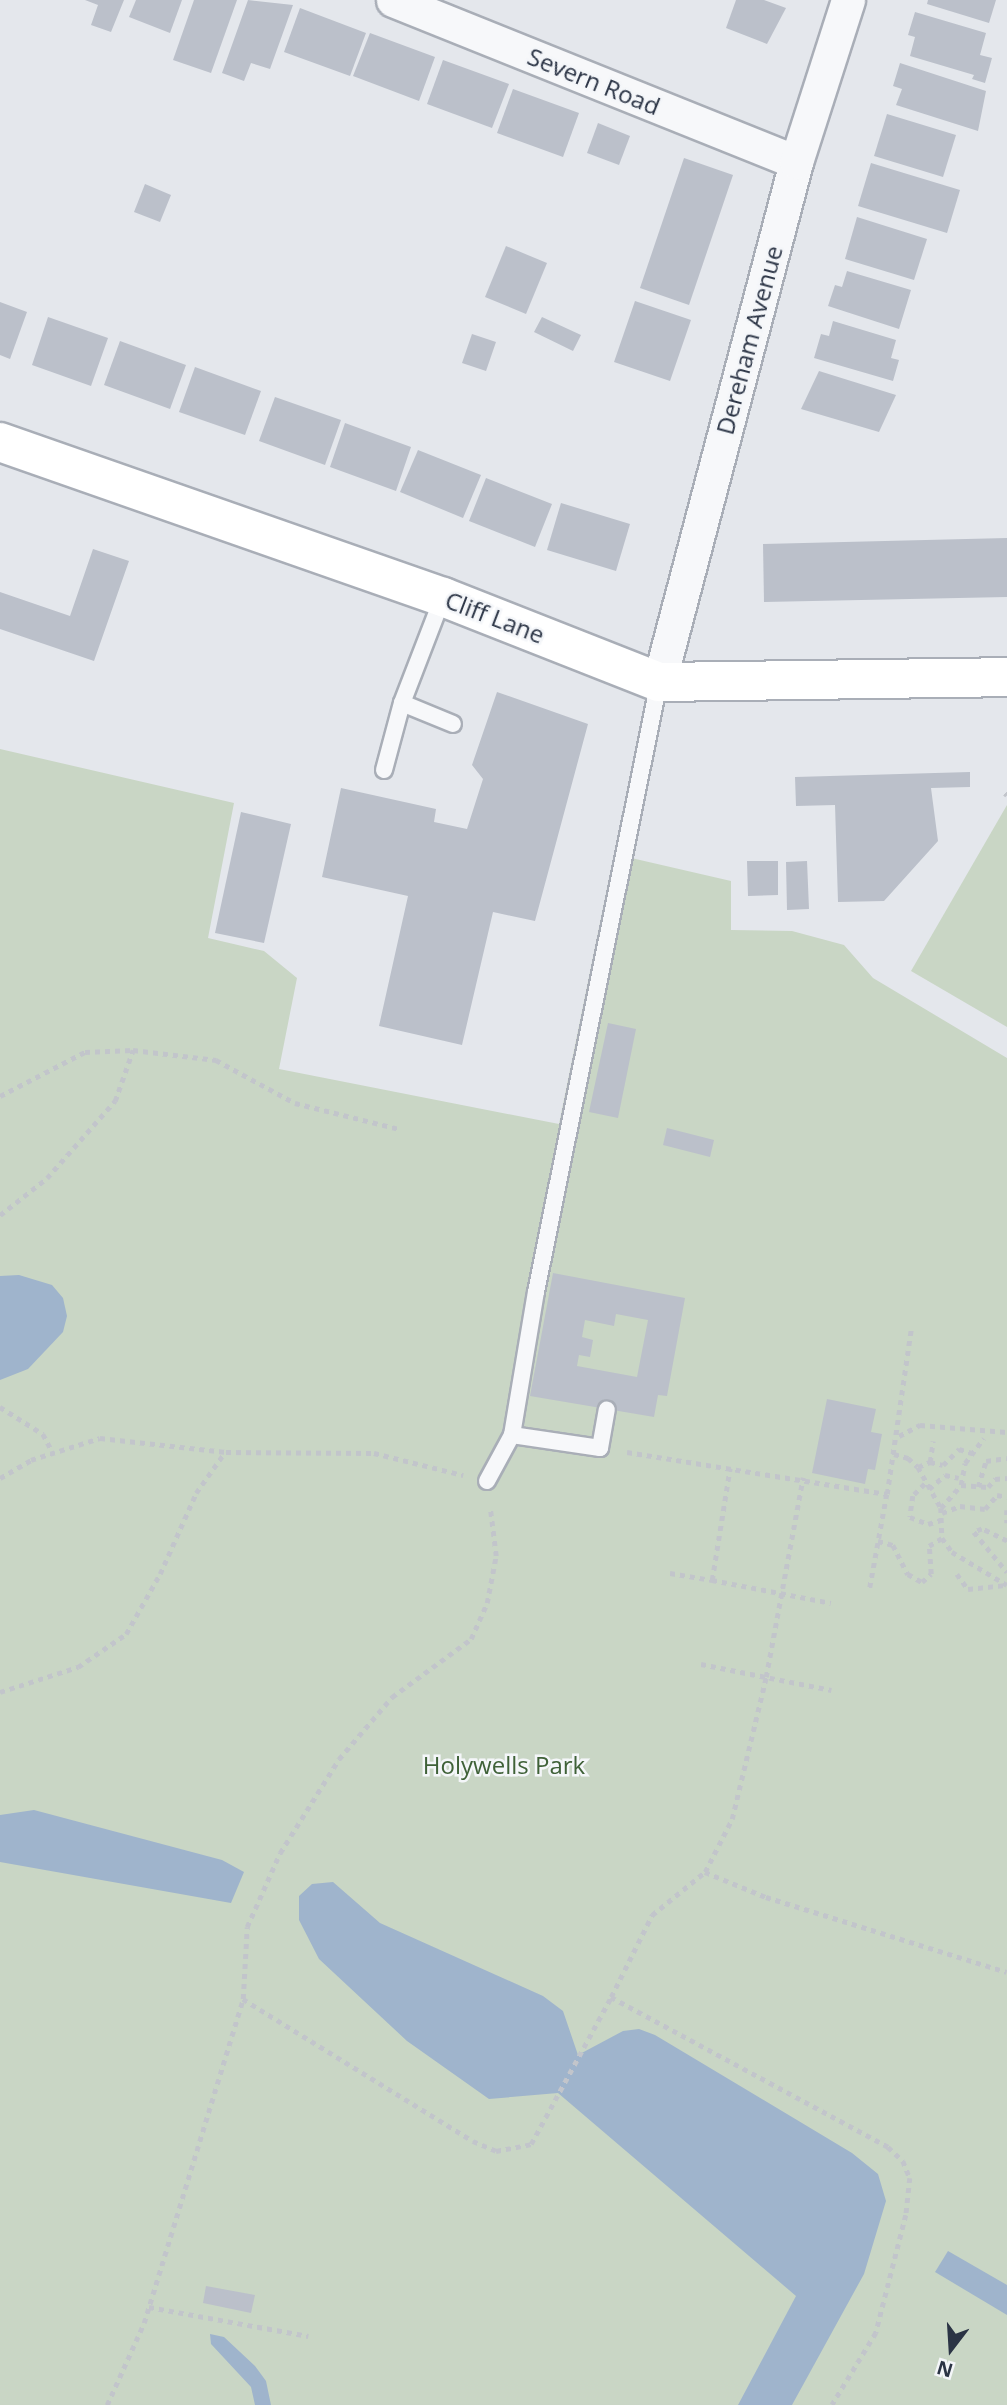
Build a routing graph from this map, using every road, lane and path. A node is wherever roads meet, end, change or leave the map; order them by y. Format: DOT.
graph roads {
  1 [pos="393,0"];
  2 [pos="849,0"];
  3 [pos="796,162"];
  4 [pos="0,442"];
  5 [pos="443,597"];
  6 [pos="1007,677"];
  7 [pos="659,682"];
  8 [pos="402,703"];
  9 [pos="453,724"];
  10 [pos="384,770"];
  11 [pos="133,1050"];
  12 [pos="0,1096"];
  13 [pos="399,1129"];
  14 [pos="0,1216"];
  15 [pos="911,1329"];
  16 [pos="0,1407"];
  17 [pos="607,1410"];
  18 [pos="1007,1432"];
  19 [pos="512,1435"];
  20 [pos="898,1436"];
  21 [pos="984,1438"];
  22 [pos="933,1441"];
  23 [pos="600,1448"];
  24 [pos="226,1452"];
  25 [pos="52,1453"];
  26 [pos="972,1453"];
  27 [pos="894,1454"];
  28 [pos="1007,1458"];
  29 [pos="930,1462"];
  30 [pos="943,1465"];
  31 [pos="918,1467"];
  32 [pos="730,1468"];
  33 [pos="945,1475"];
  34 [pos="803,1477"];
  35 [pos="0,1478"];
  36 [pos="959,1478"];
  37 [pos="1007,1478"];
  38 [pos="487,1481"];
  39 [pos="961,1485"];
  40 [pos="991,1485"];
  41 [pos="927,1486"];
  42 [pos="978,1488"];
  43 [pos="887,1494"];
  44 [pos="995,1497"];
  45 [pos="1007,1497"];
  46 [pos="1007,1510"];
  47 [pos="941,1511"];
  48 [pos="942,1520"];
  49 [pos="1007,1523"];
  50 [pos="942,1538"];
  51 [pos="878,1541"];
  52 [pos="1007,1541"];
  53 [pos="1007,1572"];
  54 [pos="670,1573"];
  55 [pos="957,1574"];
  56 [pos="712,1580"];
  57 [pos="1006,1585"];
  58 [pos="870,1588"];
  59 [pos="781,1593"];
  60 [pos="831,1603"];
  61 [pos="701,1664"];
  62 [pos="766,1677"];
  63 [pos="831,1690"];
  64 [pos="0,1692"];
  65 [pos="705,1872"];
  66 [pos="1007,1972"];
  67 [pos="611,1997"];
  68 [pos="243,1999"];
  69 [pos="149,2308"];
  70 [pos="308,2336"];
  71 [pos="107,2405"];
  72 [pos="832,2405"];
  1 -- 3 [label="street, Severn Road"];
  2 -- 3 [label="street, Dereham Avenue"];
  3 -- 7 [label="street, Dereham Avenue"];
  4 -- 5 [label="street, Cliff Lane"];
  5 -- 7 [label="street, Cliff Lane"];
  5 -- 8 [label="lane"];
  6 -- 7 [label="street, Cliff Lane"];
  7 -- 19 [label="lane"];
  8 -- 9 [label="lane"];
  8 -- 10 [label="lane"];
  11 -- 12 [label="path"];
  11 -- 13 [label="path"];
  11 -- 14 [label="path"];
  15 -- 20 [label="path"];
  16 -- 25 [label="path"];
  17 -- 23 [label="lane"];
  18 -- 20 [label="path"];
  19 -- 23 [label="lane"];
  19 -- 38 [label="lane"];
  20 -- 27 [label="path"];
  21 -- 26 [label="path"];
  22 -- 29 [label="path"];
  23 -- 32 [label="path"];
  24 -- 25 [label="path"];
  24 -- 38 [label="path"];
  24 -- 64 [label="path"];
  25 -- 35 [label="path"];
  26 -- 30 [label="path"];
  26 -- 36 [label="path"];
  27 -- 31 [label="path"];
  27 -- 43 [label="path"];
  28 -- 42 [label="path"];
  29 -- 30 [label="path"];
  29 -- 31 [label="path"];
  30 -- 33 [label="path"];
  31 -- 41 [label="path"];
  32 -- 34 [label="path"];
  32 -- 56 [label="path"];
  33 -- 36 [label="path"];
  33 -- 41 [label="path"];
  34 -- 43 [label="path"];
  34 -- 59 [label="path"];
  36 -- 39 [label="path"];
  37 -- 40 [label="path"];
  38 -- 68 [label="path"];
  39 -- 42 [label="path"];
  39 -- 47 [label="path"];
  40 -- 42 [label="path"];
  40 -- 44 [label="path"];
  41 -- 47 [label="path"];
  41 -- 48 [label="path"];
  43 -- 51 [label="path"];
  44 -- 45 [label="path"];
  44 -- 47 [label="path"];
  46 -- 49 [label="path"];
  47 -- 48 [label="path"];
  48 -- 50 [label="path"];
  50 -- 51 [label="path"];
  50 -- 57 [label="path"];
  51 -- 58 [label="path"];
  52 -- 53 [label="path"];
  54 -- 56 [label="path"];
  55 -- 57 [label="path"];
  56 -- 59 [label="path"];
  59 -- 60 [label="path"];
  59 -- 62 [label="path"];
  61 -- 62 [label="path"];
  62 -- 63 [label="path"];
  62 -- 65 [label="path"];
  65 -- 66 [label="path"];
  65 -- 67 [label="path"];
  67 -- 68 [label="path"];
  67 -- 72 [label="path"];
  68 -- 69 [label="path"];
  69 -- 70 [label="path"];
  69 -- 71 [label="path"];
}
